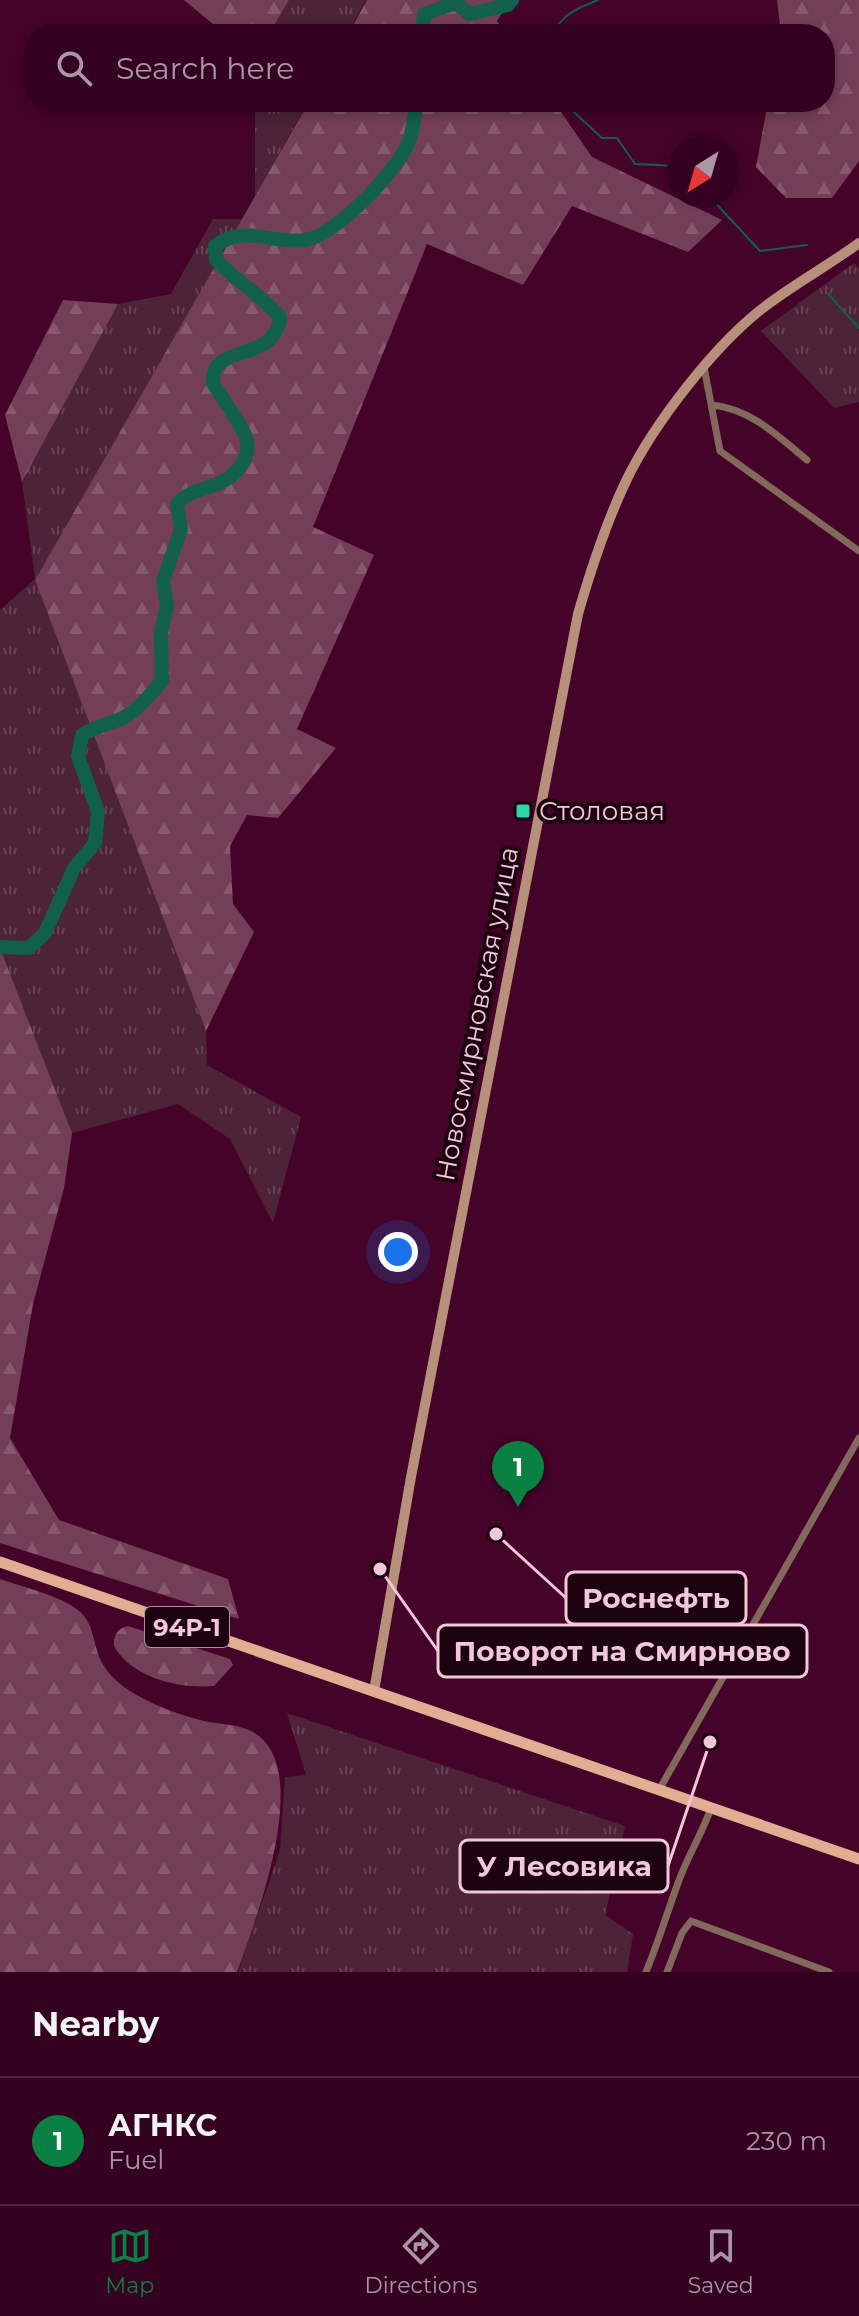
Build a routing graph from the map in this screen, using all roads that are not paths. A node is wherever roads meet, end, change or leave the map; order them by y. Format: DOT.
graph roads {
  1 [pos="859,243"];
  2 [pos="859,251"];
  3 [pos="847,253"];
  4 [pos="704,367"];
  5 [pos="712,405"];
  6 [pos="807,460"];
  7 [pos="859,551"];
  8 [pos="859,1438"];
  9 [pos="0,1562"];
  10 [pos="374,1691"];
  11 [pos="659,1790"];
  12 [pos="711,1808"];
  13 [pos="859,1859"];
  14 [pos="646,1972"];
  15 [pos="667,1972"];
  16 [pos="829,1972"];
  1 -- 3 [label="street, Новосмирновская улица"];
  2 -- 3 [label="street, Новосмирновская улица"];
  3 -- 4 [label="street, Новосмирновская улица"];
  4 -- 5 [label="street"];
  4 -- 10 [label="street, Новосмирновская улица"];
  5 -- 6 [label="street"];
  5 -- 7 [label="street"];
  8 -- 11 [label="street"];
  9 -- 10 [label="main road, 94Р-1"];
  10 -- 11 [label="main road"];
  11 -- 12 [label="main road"];
  12 -- 13 [label="main road"];
  12 -- 14 [label="street"];
  15 -- 16 [label="street"];
}
